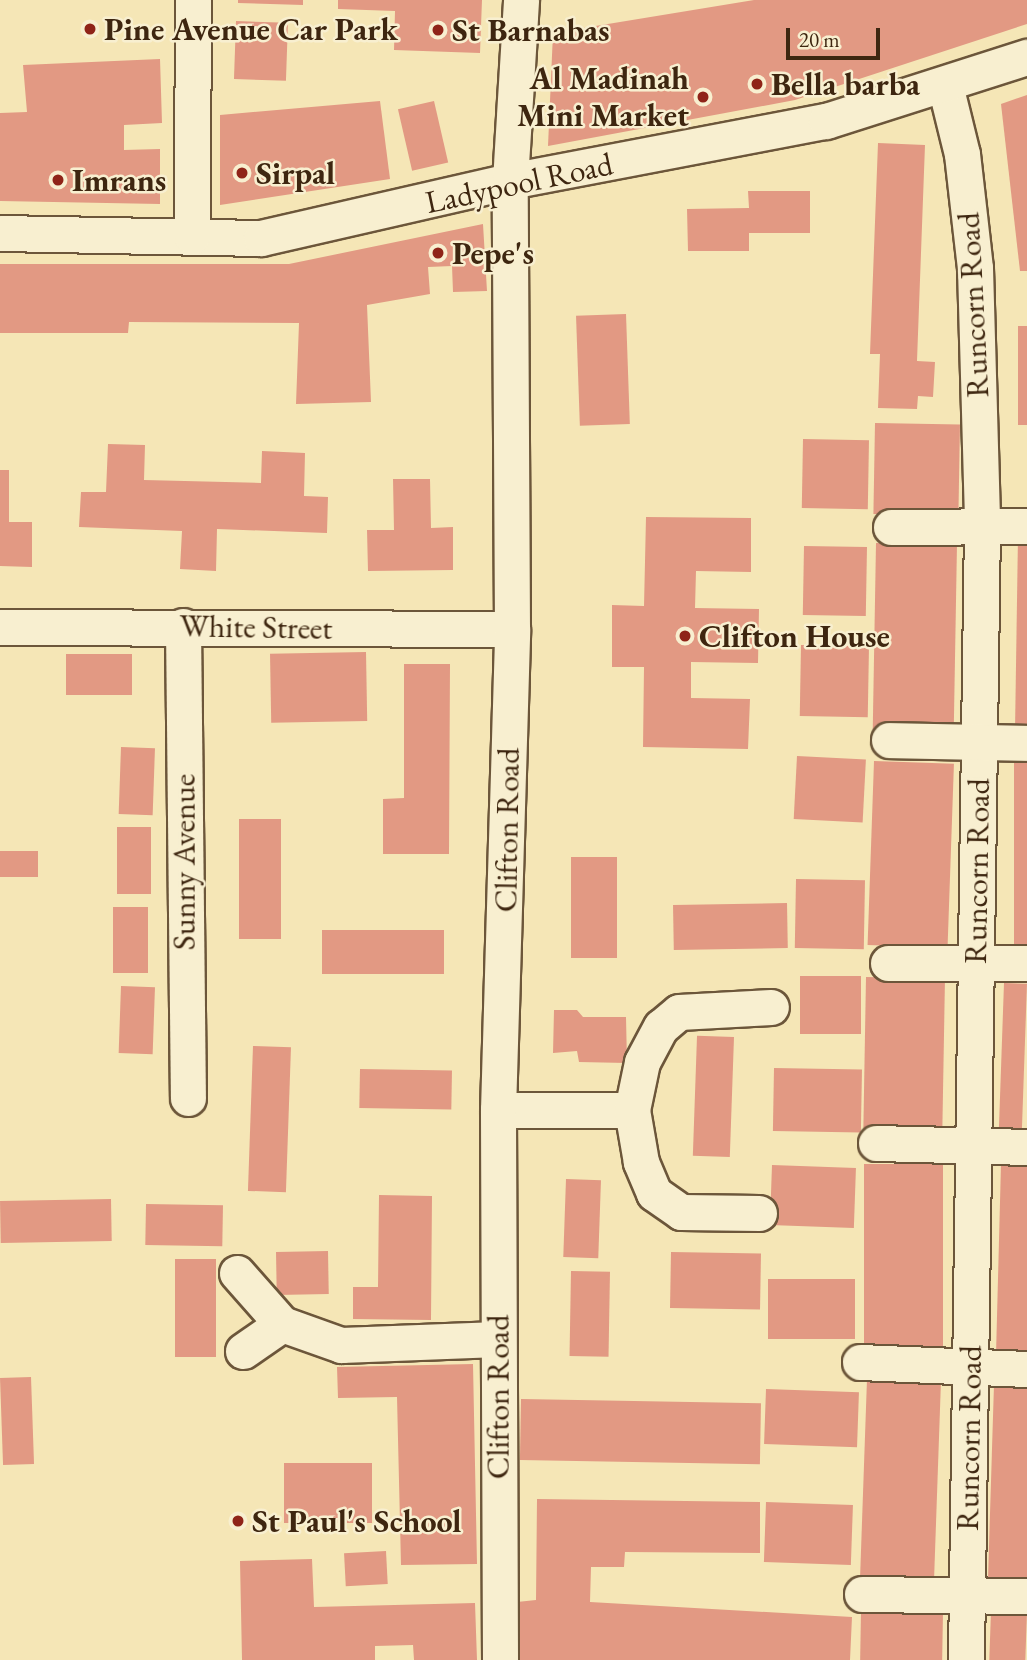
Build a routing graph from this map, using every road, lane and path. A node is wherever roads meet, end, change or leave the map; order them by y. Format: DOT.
graph roads {
  1 [pos="193,0"];
  2 [pos="522,0"];
  3 [pos="1027,57"];
  4 [pos="945,85"];
  5 [pos="510,181"];
  6 [pos="0,233"];
  7 [pos="192,236"];
  8 [pos="982,526"];
  9 [pos="1027,526"];
  10 [pos="891,527"];
  11 [pos="183,625"];
  12 [pos="0,626"];
  13 [pos="512,629"];
  14 [pos="889,740"];
  15 [pos="979,743"];
  16 [pos="1027,743"];
  17 [pos="888,963"];
  18 [pos="1027,963"];
  19 [pos="976,964"];
  20 [pos="771,1007"];
  21 [pos="188,1098"];
  22 [pos="498,1110"];
  23 [pos="632,1110"];
  24 [pos="876,1143"];
  25 [pos="973,1147"];
  26 [pos="1027,1147"];
  27 [pos="759,1213"];
  28 [pos="237,1273"];
  29 [pos="282,1324"];
  30 [pos="498,1339"];
  31 [pos="243,1351"];
  32 [pos="860,1362"];
  33 [pos="970,1368"];
  34 [pos="1027,1368"];
  35 [pos="862,1594"];
  36 [pos="967,1596"];
  37 [pos="1027,1596"];
  38 [pos="500,1660"];
  39 [pos="966,1660"];
  1 -- 7 [label="street"];
  2 -- 5 [label="street, Clifton Road"];
  3 -- 4 [label="street, Ladypool Road"];
  4 -- 5 [label="street, Ladypool Road"];
  4 -- 8 [label="street, Runcorn Road"];
  5 -- 7 [label="street, Ladypool Road"];
  5 -- 13 [label="street, Clifton Road"];
  6 -- 7 [label="street, Ladypool Road"];
  8 -- 9 [label="street"];
  8 -- 10 [label="street"];
  8 -- 15 [label="street, Runcorn Road"];
  11 -- 12 [label="street, White Street"];
  11 -- 13 [label="street, White Street"];
  11 -- 21 [label="street, Sunny Avenue"];
  13 -- 22 [label="street, Clifton Road"];
  14 -- 15 [label="street"];
  15 -- 16 [label="street"];
  15 -- 19 [label="street, Runcorn Road"];
  17 -- 19 [label="street"];
  18 -- 19 [label="street"];
  19 -- 25 [label="street, Runcorn Road"];
  20 -- 23 [label="street"];
  22 -- 23 [label="street"];
  22 -- 30 [label="street, Clifton Road"];
  23 -- 27 [label="street"];
  24 -- 25 [label="street"];
  25 -- 26 [label="street"];
  25 -- 33 [label="street, Runcorn Road"];
  28 -- 29 [label="street"];
  29 -- 30 [label="street"];
  29 -- 31 [label="street"];
  30 -- 38 [label="street, Clifton Road"];
  32 -- 33 [label="street"];
  33 -- 34 [label="street"];
  33 -- 36 [label="street, Runcorn Road"];
  35 -- 36 [label="street"];
  36 -- 37 [label="street"];
  36 -- 39 [label="street, Runcorn Road"];
}
